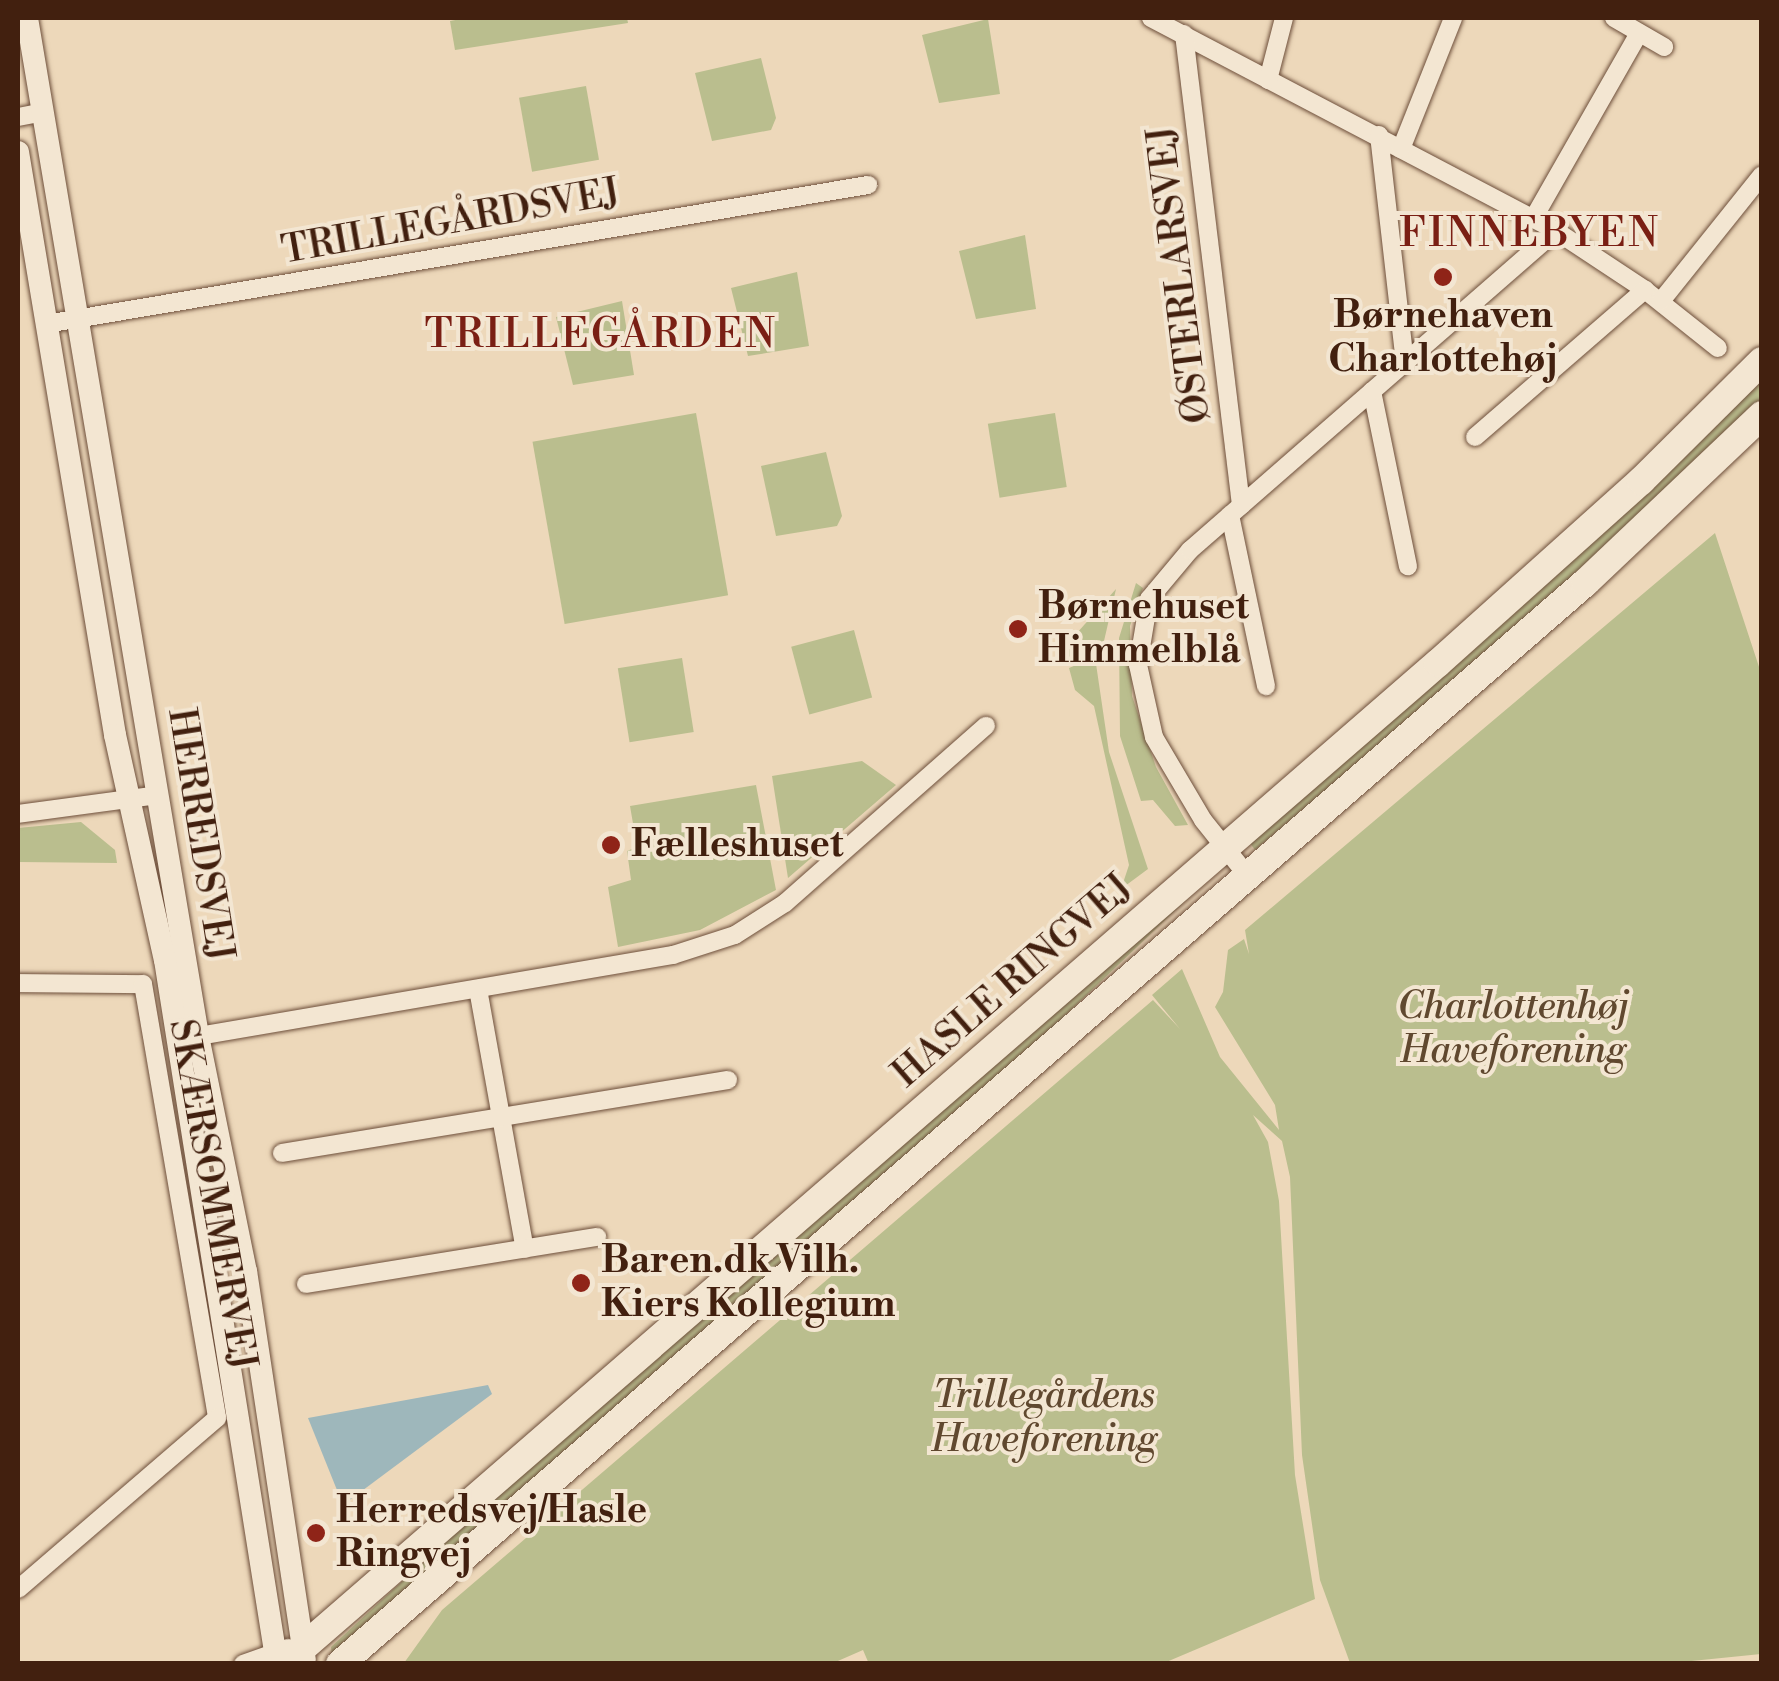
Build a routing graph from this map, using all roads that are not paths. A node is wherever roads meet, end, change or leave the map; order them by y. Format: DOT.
graph roads {
  1 [pos="28,18"];
  2 [pos="1151,18"];
  3 [pos="1284,18"];
  4 [pos="1453,18"];
  5 [pos="1614,18"];
  6 [pos="1640,33"];
  7 [pos="1184,34"];
  8 [pos="1664,47"];
  9 [pos="1268,80"];
  10 [pos="44,112"];
  11 [pos="18,116"];
  12 [pos="1379,135"];
  13 [pos="1400,149"];
  14 [pos="18,152"];
  15 [pos="1762,175"];
  16 [pos="868,185"];
  17 [pos="1533,219"];
  18 [pos="1556,231"];
  19 [pos="1653,295"];
  20 [pos="78,318"];
  21 [pos="46,324"];
  22 [pos="1718,348"];
  23 [pos="1762,362"];
  24 [pos="1405,363"];
  25 [pos="1372,391"];
  26 [pos="1762,415"];
  27 [pos="1475,437"];
  28 [pos="1235,511"];
  29 [pos="1408,566"];
  30 [pos="1266,686"];
  31 [pos="986,726"];
  32 [pos="158,794"];
  33 [pos="128,801"];
  34 [pos="18,814"];
  35 [pos="1224,848"];
  36 [pos="1247,875"];
  37 [pos="18,983"];
  38 [pos="478,990"];
  39 [pos="198,1036"];
  40 [pos="728,1080"];
  41 [pos="501,1122"];
  42 [pos="282,1153"];
  43 [pos="598,1237"];
  44 [pos="525,1249"];
  45 [pos="306,1284"];
  46 [pos="18,1589"];
  47 [pos="289,1657"];
  48 [pos="244,1664"];
  49 [pos="340,1664"];
  1 -- 10 [label="street, HERREDSVEJ"];
  2 -- 7 [label="street"];
  3 -- 9 [label="street"];
  4 -- 13 [label="street"];
  5 -- 6 [label="street"];
  6 -- 8 [label="street"];
  6 -- 17 [label="street"];
  7 -- 9 [label="street"];
  7 -- 28 [label="street, ØSTERLARSVEJ"];
  9 -- 12 [label="street"];
  10 -- 11 [label="street"];
  10 -- 20 [label="street, HERREDSVEJ"];
  12 -- 13 [label="street"];
  12 -- 24 [label="street"];
  13 -- 17 [label="street"];
  14 -- 21 [label="street, HERREDSVEJ"];
  15 -- 19 [label="street"];
  16 -- 20 [label="street, TRILLEGÅRDSVEJ"];
  17 -- 18 [label="street"];
  18 -- 19 [label="street"];
  18 -- 24 [label="street"];
  19 -- 22 [label="street"];
  19 -- 27 [label="street"];
  20 -- 21 [label="street, TRILLEGÅRDSVEJ"];
  20 -- 32 [label="street, HERREDSVEJ"];
  21 -- 33 [label="street, HERREDSVEJ"];
  23 -- 35 [label="main road, HASLE RINGVEJ"];
  24 -- 25 [label="street"];
  25 -- 28 [label="street"];
  25 -- 29 [label="street"];
  26 -- 36 [label="main road, HASLE RINGVEJ"];
  28 -- 30 [label="street, ØSTERLARSVEJ"];
  28 -- 35 [label="street"];
  31 -- 38 [label="street"];
  32 -- 33 [label="street"];
  32 -- 39 [label="street, HERREDSVEJ"];
  33 -- 34 [label="street"];
  33 -- 47 [label="street, HERREDSVEJ"];
  35 -- 36 [label="street"];
  35 -- 47 [label="main road, HASLE RINGVEJ"];
  36 -- 49 [label="main road, HASLE RINGVEJ"];
  37 -- 46 [label="street, SKÆRSOMMERVEJ"];
  38 -- 39 [label="street"];
  38 -- 41 [label="street"];
  39 -- 47 [label="street, HERREDSVEJ"];
  40 -- 41 [label="street"];
  41 -- 42 [label="street"];
  41 -- 44 [label="street"];
  43 -- 44 [label="street"];
  44 -- 45 [label="street"];
  47 -- 48 [label="street, HASLE RINGVEJ"];
}
